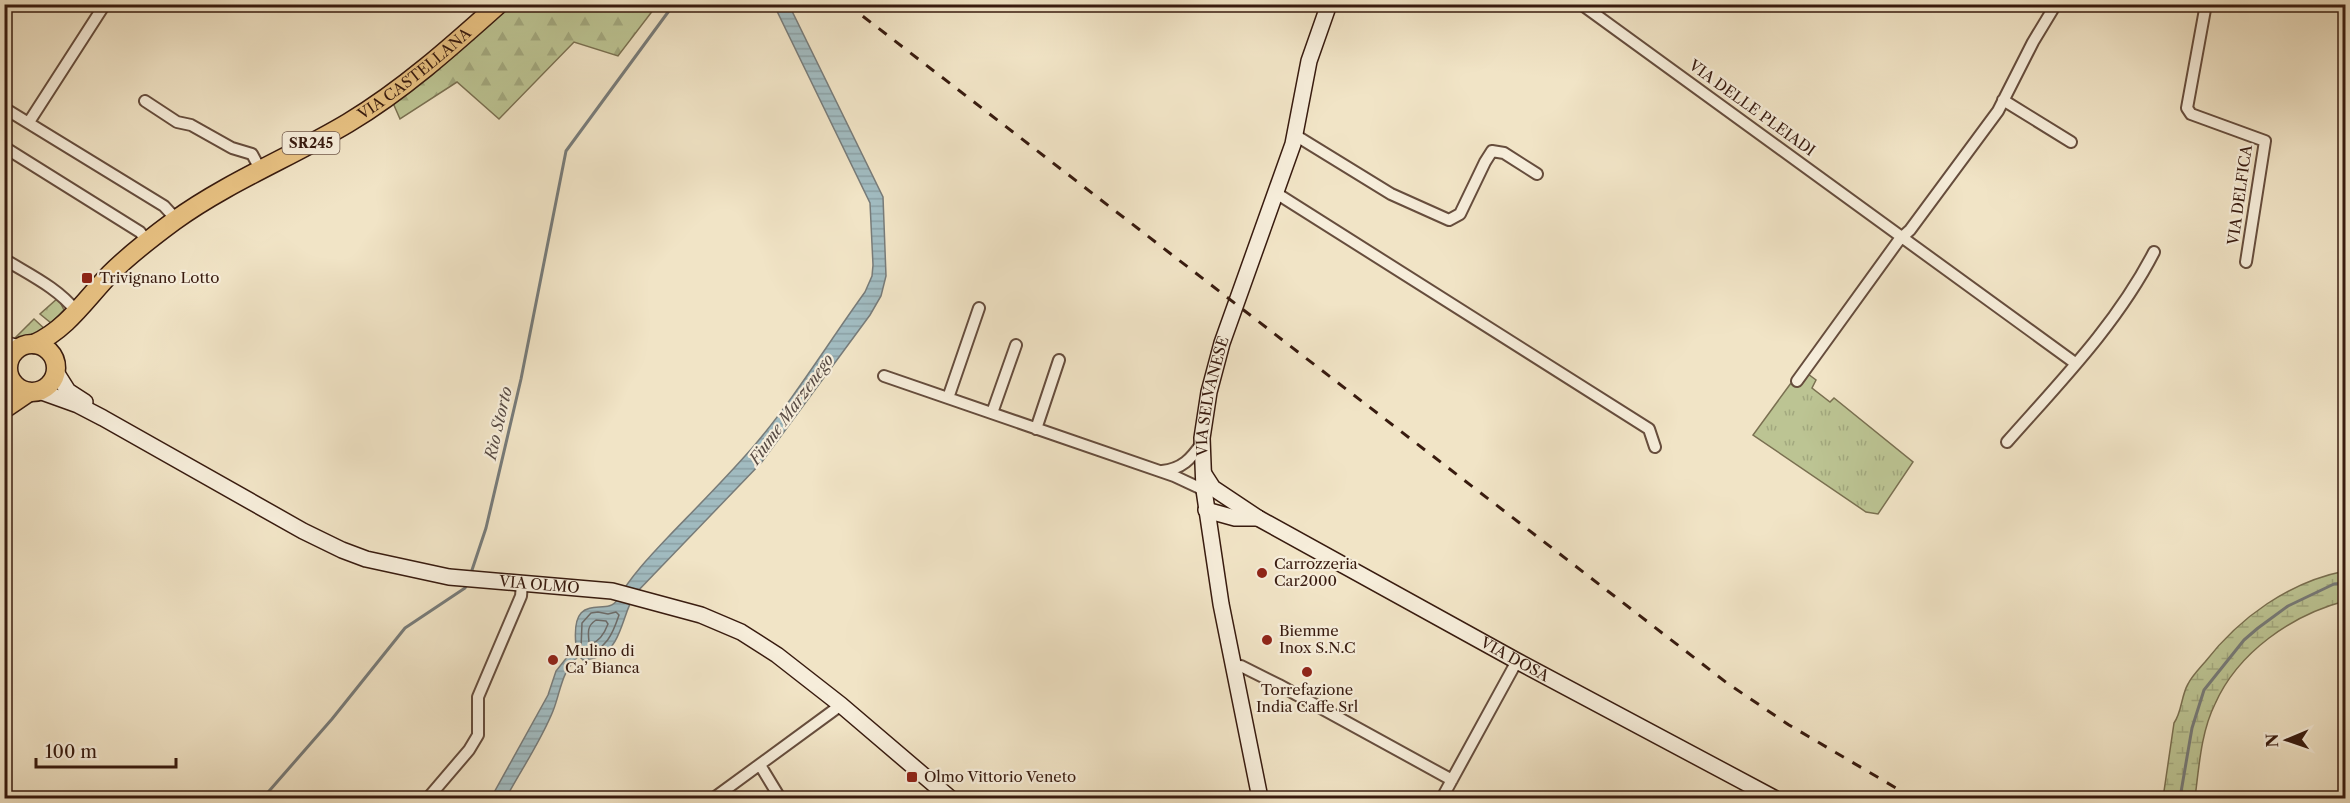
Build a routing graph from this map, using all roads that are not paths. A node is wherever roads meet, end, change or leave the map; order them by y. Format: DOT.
graph roads {
  1 [pos="105,4"];
  2 [pos="499,4"];
  3 [pos="1329,4"];
  4 [pos="1581,4"];
  5 [pos="2056,4"];
  6 [pos="2206,4"];
  7 [pos="2003,100"];
  8 [pos="145,101"];
  9 [pos="4,108"];
  10 [pos="28,122"];
  11 [pos="1295,135"];
  12 [pos="2072,142"];
  13 [pos="4,147"];
  14 [pos="260,170"];
  15 [pos="1537,174"];
  16 [pos="1276,193"];
  17 [pos="177,219"];
  18 [pos="1904,237"];
  19 [pos="147,241"];
  20 [pos="2154,252"];
  21 [pos="4,260"];
  22 [pos="2246,262"];
  23 [pos="979,308"];
  24 [pos="73,315"];
  25 [pos="1016,345"];
  26 [pos="13,357"];
  27 [pos="1059,360"];
  28 [pos="2075,363"];
  29 [pos="56,367"];
  30 [pos="884,376"];
  31 [pos="1797,381"];
  32 [pos="34,392"];
  33 [pos="948,398"];
  34 [pos="4,409"];
  35 [pos="992,413"];
  36 [pos="103,418"];
  37 [pos="1036,429"];
  38 [pos="2007,442"];
  39 [pos="1202,443"];
  40 [pos="1655,447"];
  41 [pos="1201,468"];
  42 [pos="1159,471"];
  43 [pos="1204,490"];
  44 [pos="1206,510"];
  45 [pos="1236,510"];
  46 [pos="1211,539"];
  47 [pos="527,584"];
  48 [pos="1517,661"];
  49 [pos="1234,668"];
  50 [pos="841,705"];
  51 [pos="760,765"];
  52 [pos="1452,780"];
  53 [pos="428,798"];
  54 [pos="714,798"];
  55 [pos="780,798"];
  56 [pos="950,798"];
  57 [pos="1260,798"];
  58 [pos="1442,798"];
  59 [pos="1774,798"];
  1 -- 10 [label="street"];
  2 -- 14 [label="main road, VIA CASTELLANA / SR245"];
  3 -- 11 [label="street, VIA SELVANESE"];
  4 -- 18 [label="street, VIA DELLE PLEIADI"];
  5 -- 7 [label="street"];
  6 -- 22 [label="street, VIA DELFICA"];
  7 -- 12 [label="street"];
  7 -- 18 [label="street"];
  8 -- 14 [label="street"];
  9 -- 10 [label="street"];
  10 -- 17 [label="street"];
  11 -- 15 [label="street"];
  11 -- 16 [label="street, VIA SELVANESE"];
  13 -- 19 [label="street"];
  14 -- 17 [label="main road, VIA CASTELLANA / SR245"];
  16 -- 39 [label="street, VIA SELVANESE"];
  16 -- 40 [label="street"];
  17 -- 19 [label="main road, VIA CASTELLANA / SR245"];
  18 -- 28 [label="street, VIA DELLE PLEIADI"];
  18 -- 31 [label="street"];
  19 -- 24 [label="main road, VIA CASTELLANA / SR245"];
  20 -- 28 [label="street"];
  21 -- 24 [label="street"];
  23 -- 33 [label="street"];
  24 -- 26 [label="main road, VIA CASTELLANA / SR245"];
  24 -- 29 [label="main road, VIA CASTELLANA / SR245"];
  25 -- 35 [label="street"];
  26 -- 29 [label="main road"];
  26 -- 32 [label="main road"];
  27 -- 37 [label="street"];
  28 -- 38 [label="street"];
  29 -- 32 [label="main road"];
  29 -- 36 [label="street"];
  30 -- 33 [label="street"];
  32 -- 34 [label="main road"];
  32 -- 36 [label="street"];
  33 -- 35 [label="street"];
  35 -- 37 [label="street"];
  36 -- 47 [label="street, VIA OLMO"];
  37 -- 42 [label="street"];
  39 -- 41 [label="street, VIA SELVANESE"];
  39 -- 42 [label="street"];
  41 -- 43 [label="street, VIA SELVANESE"];
  41 -- 45 [label="street"];
  42 -- 43 [label="street"];
  43 -- 44 [label="street, VIA SELVANESE"];
  44 -- 45 [label="street"];
  44 -- 46 [label="street, VIA SELVANESE"];
  45 -- 46 [label="street"];
  45 -- 48 [label="street, VIA DOSA"];
  46 -- 49 [label="street, VIA SELVANESE"];
  47 -- 50 [label="street, VIA OLMO"];
  47 -- 53 [label="street"];
  48 -- 52 [label="street"];
  48 -- 59 [label="street, VIA DOSA"];
  49 -- 52 [label="street"];
  49 -- 57 [label="street, VIA SELVANESE"];
  50 -- 51 [label="street"];
  50 -- 56 [label="street, VIA OLMO"];
  51 -- 54 [label="street"];
  51 -- 55 [label="street"];
  52 -- 58 [label="street"];
}
